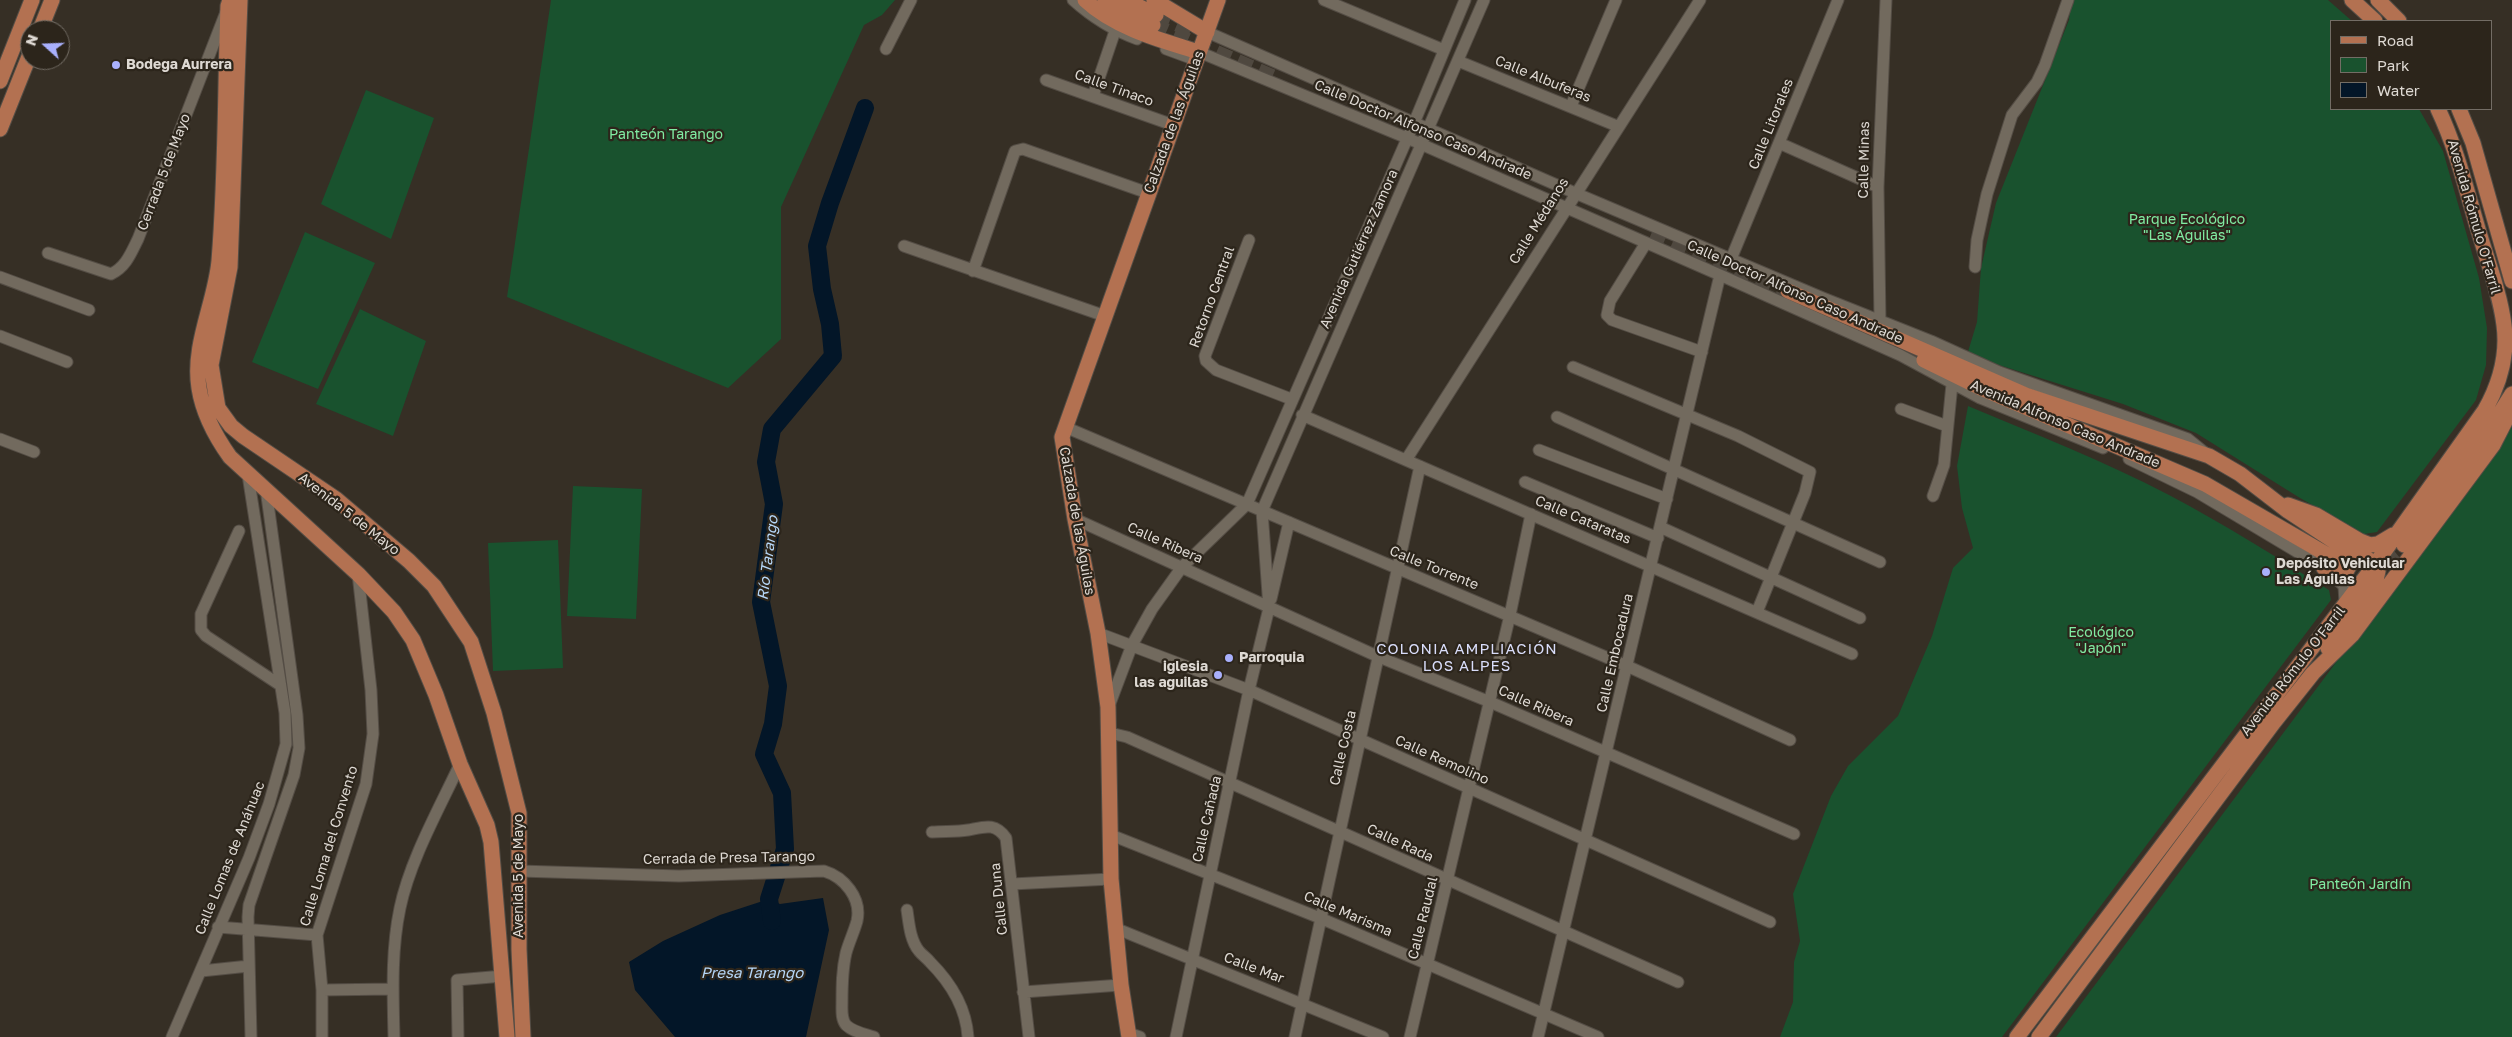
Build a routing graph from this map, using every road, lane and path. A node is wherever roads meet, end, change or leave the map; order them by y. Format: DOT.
graph roads {
  1 [pos="32,0"];
  2 [pos="52,0"];
  3 [pos="911,0"];
  4 [pos="1073,0"];
  5 [pos="1085,0"];
  6 [pos="1105,0"];
  7 [pos="1126,0"];
  8 [pos="1218,0"];
  9 [pos="1465,0"];
  10 [pos="1484,0"];
  11 [pos="1616,0"];
  12 [pos="1700,0"];
  13 [pos="1838,0"];
  14 [pos="1886,0"];
  15 [pos="2068,0"];
  16 [pos="2352,0"];
  17 [pos="2378,0"];
  18 [pos="1330,1"];
  19 [pos="233,2"];
  20 [pos="1154,13"];
  21 [pos="44,20"];
  22 [pos="2374,20"];
  23 [pos="2398,20"];
  24 [pos="1115,31"];
  25 [pos="1208,32"];
  26 [pos="886,49"];
  27 [pos="1444,50"];
  28 [pos="1198,56"];
  29 [pos="1458,61"];
  30 [pos="24,70"];
  31 [pos="1046,80"];
  32 [pos="0,81"];
  33 [pos="1093,96"];
  34 [pos="1571,106"];
  35 [pos="2439,110"];
  36 [pos="2459,110"];
  37 [pos="1414,122"];
  38 [pos="1173,125"];
  39 [pos="1617,126"];
  40 [pos="0,129"];
  41 [pos="1428,129"];
  42 [pos="1407,138"];
  43 [pos="1779,143"];
  44 [pos="1421,145"];
  45 [pos="1878,187"];
  46 [pos="1148,193"];
  47 [pos="1575,193"];
  48 [pos="227,198"];
  49 [pos="1566,208"];
  50 [pos="1249,240"];
  51 [pos="1646,243"];
  52 [pos="904,246"];
  53 [pos="48,253"];
  54 [pos="1731,259"];
  55 [pos="1975,267"];
  56 [pos="973,271"];
  57 [pos="1720,275"];
  58 [pos="0,277"];
  59 [pos="2512,281"];
  60 [pos="89,310"];
  61 [pos="1105,316"];
  62 [pos="1880,320"];
  63 [pos="0,336"];
  64 [pos="1702,352"];
  65 [pos="1309,360"];
  66 [pos="67,362"];
  67 [pos="1324,367"];
  68 [pos="1573,367"];
  69 [pos="1952,384"];
  70 [pos="2512,394"];
  71 [pos="1291,398"];
  72 [pos="218,408"];
  73 [pos="2512,408"];
  74 [pos="1901,409"];
  75 [pos="1302,415"];
  76 [pos="1687,416"];
  77 [pos="1557,417"];
  78 [pos="1947,426"];
  79 [pos="1065,427"];
  80 [pos="0,439"];
  81 [pos="2092,440"];
  82 [pos="2117,446"];
  83 [pos="1539,450"];
  84 [pos="34,452"];
  85 [pos="2209,456"];
  86 [pos="2128,458"];
  87 [pos="1406,460"];
  88 [pos="1420,466"];
  89 [pos="1674,469"];
  90 [pos="248,475"];
  91 [pos="1525,482"];
  92 [pos="266,489"];
  93 [pos="1933,496"];
  94 [pos="1667,499"];
  95 [pos="2278,502"];
  96 [pos="1247,504"];
  97 [pos="1262,510"];
  98 [pos="1531,514"];
  99 [pos="1075,519"];
  100 [pos="1289,522"];
  101 [pos="1793,522"];
  102 [pos="239,531"];
  103 [pos="2398,531"];
  104 [pos="1659,533"];
  105 [pos="2338,544"];
  106 [pos="2404,546"];
  107 [pos="2338,561"];
  108 [pos="1880,562"];
  109 [pos="1651,565"];
  110 [pos="2374,566"];
  111 [pos="1182,567"];
  112 [pos="2324,568"];
  113 [pos="1396,569"];
  114 [pos="358,574"];
  115 [pos="1769,578"];
  116 [pos="2345,603"];
  117 [pos="1269,608"];
  118 [pos="1757,612"];
  119 [pos="1510,615"];
  120 [pos="1860,618"];
  121 [pos="1098,633"];
  122 [pos="1132,645"];
  123 [pos="1852,654"];
  124 [pos="1379,657"];
  125 [pos="1628,666"];
  126 [pos="2313,673"];
  127 [pos="280,685"];
  128 [pos="1249,690"];
  129 [pos="1490,702"];
  130 [pos="1108,707"];
  131 [pos="2262,710"];
  132 [pos="2274,722"];
  133 [pos="1110,733"];
  134 [pos="1360,739"];
  135 [pos="1790,740"];
  136 [pos="1606,754"];
  137 [pos="460,764"];
  138 [pos="1231,784"];
  139 [pos="1469,788"];
  140 [pos="932,832"];
  141 [pos="1340,832"];
  142 [pos="1794,834"];
  143 [pos="1111,835"];
  144 [pos="1586,841"];
  145 [pos="520,871"];
  146 [pos="1210,873"];
  147 [pos="1111,879"];
  148 [pos="1448,881"];
  149 [pos="1012,884"];
  150 [pos="907,910"];
  151 [pos="1320,918"];
  152 [pos="1770,922"];
  153 [pos="218,926"];
  154 [pos="1115,928"];
  155 [pos="248,930"];
  156 [pos="1564,931"];
  157 [pos="317,935"];
  158 [pos="1192,959"];
  159 [pos="1427,964"];
  160 [pos="249,966"];
  161 [pos="201,971"];
  162 [pos="503,976"];
  163 [pos="1678,982"];
  164 [pos="1121,985"];
  165 [pos="392,989"];
  166 [pos="322,990"];
  167 [pos="1023,992"];
  168 [pos="1303,1002"];
  169 [pos="1543,1015"];
  170 [pos="1133,1036"];
  171 [pos="172,1037"];
  172 [pos="251,1037"];
  173 [pos="322,1037"];
  174 [pos="394,1037"];
  175 [pos="458,1037"];
  176 [pos="508,1037"];
  177 [pos="523,1037"];
  178 [pos="874,1037"];
  179 [pos="968,1037"];
  180 [pos="1029,1037"];
  181 [pos="1176,1037"];
  182 [pos="1295,1037"];
  183 [pos="1383,1037"];
  184 [pos="1410,1037"];
  185 [pos="1538,1037"];
  186 [pos="1598,1037"];
  187 [pos="2017,1037"];
  188 [pos="2039,1037"];
  1 -- 32 [label="main road"];
  2 -- 21 [label="main road"];
  3 -- 26 [label="street"];
  4 -- 24 [label="street"];
  5 -- 28 [label="main road"];
  6 -- 20 [label="main road"];
  7 -- 20 [label="main road"];
  8 -- 25 [label="main road, Calzada de las Águilas"];
  9 -- 27 [label="street, Avenida Gutiérrez Zamora"];
  10 -- 29 [label="street, Avenida Gutiérrez Zamora"];
  11 -- 34 [label="street"];
  12 -- 39 [label="street, Calle Médanos"];
  13 -- 43 [label="street, Calle Litorales"];
  14 -- 45 [label="street, Calle Minas"];
  15 -- 55 [label="street"];
  16 -- 22 [label="main road"];
  17 -- 23 [label="main road"];
  18 -- 27 [label="street"];
  19 -- 48 [label="main road, Avenida 5 de Mayo"];
  19 -- 53 [label="street, Cerrada 5 de Mayo"];
  20 -- 25 [label="main road"];
  24 -- 28 [label="street"];
  24 -- 33 [label="street"];
  25 -- 28 [label="main road, Calzada de las Águilas"];
  25 -- 37 [label="street, Calle Doctor Alfonso Caso Andrade"];
  27 -- 37 [label="street, Avenida Gutiérrez Zamora"];
  28 -- 38 [label="main road, Calzada de las Águilas"];
  28 -- 42 [label="street, Calle Doctor Alfonso Caso Andrade"];
  29 -- 34 [label="street, Calle Albuferas"];
  29 -- 41 [label="street, Avenida Gutiérrez Zamora"];
  30 -- 40 [label="main road"];
  31 -- 33 [label="street, Calle Tinaco"];
  33 -- 38 [label="street, Calle Tinaco"];
  34 -- 39 [label="street, Calle Albuferas"];
  35 -- 103 [label="main road, Avenida Rómulo O'Farril"];
  36 -- 59 [label="main road, Avenida Rómulo O'Farril"];
  37 -- 41 [label="street, Calle Doctor Alfonso Caso Andrade"];
  37 -- 42 [label="street, Avenida Gutiérrez Zamora"];
  38 -- 46 [label="main road, Calzada de las Águilas"];
  39 -- 47 [label="street, Calle Médanos"];
  41 -- 44 [label="street, Avenida Gutiérrez Zamora"];
  41 -- 47 [label="street, Calle Doctor Alfonso Caso Andrade"];
  42 -- 44 [label="street, Calle Doctor Alfonso Caso Andrade"];
  42 -- 65 [label="street, Avenida Gutiérrez Zamora"];
  43 -- 45 [label="street"];
  43 -- 54 [label="street, Calle Litorales"];
  44 -- 49 [label="street, Calle Doctor Alfonso Caso Andrade"];
  44 -- 67 [label="street, Avenida Gutiérrez Zamora"];
  45 -- 62 [label="street, Calle Minas"];
  46 -- 56 [label="street"];
  46 -- 61 [label="main road, Calzada de las Águilas"];
  47 -- 49 [label="street, Calle Médanos"];
  47 -- 54 [label="street, Calle Doctor Alfonso Caso Andrade"];
  48 -- 72 [label="main road, Avenida 5 de Mayo"];
  48 -- 90 [label="main road, Avenida 5 de Mayo"];
  49 -- 51 [label="street, Calle Doctor Alfonso Caso Andrade"];
  49 -- 87 [label="street, Calle Médanos"];
  50 -- 71 [label="street, Retorno Central"];
  51 -- 57 [label="street, Calle Doctor Alfonso Caso Andrade"];
  51 -- 64 [label="street"];
  52 -- 56 [label="street"];
  54 -- 62 [label="street, Calle Doctor Alfonso Caso Andrade"];
  56 -- 61 [label="street"];
  57 -- 64 [label="street, Calle Embocadura"];
  57 -- 69 [label="street, Calle Doctor Alfonso Caso Andrade"];
  58 -- 60 [label="street"];
  61 -- 79 [label="main road, Calzada de las Águilas"];
  62 -- 85 [label="street, Calle Doctor Alfonso Caso Andrade"];
  63 -- 66 [label="street"];
  64 -- 76 [label="street, Calle Embocadura"];
  65 -- 67 [label="street"];
  65 -- 71 [label="street, Avenida Gutiérrez Zamora"];
  67 -- 75 [label="street, Avenida Gutiérrez Zamora"];
  68 -- 76 [label="street"];
  69 -- 78 [label="street"];
  69 -- 81 [label="street, Calle Doctor Alfonso Caso Andrade"];
  70 -- 106 [label="main road"];
  71 -- 96 [label="street, Avenida Gutiérrez Zamora"];
  72 -- 92 [label="main road"];
  72 -- 145 [label="main road, Avenida 5 de Mayo"];
  73 -- 126 [label="main road, Avenida Rómulo O'Farril"];
  74 -- 78 [label="street"];
  75 -- 87 [label="street, Calle Cataratas"];
  75 -- 97 [label="street, Avenida Gutiérrez Zamora"];
  76 -- 89 [label="street, Calle Embocadura"];
  76 -- 101 [label="street"];
  77 -- 89 [label="street"];
  78 -- 93 [label="street"];
  79 -- 96 [label="street, Calle Torrente"];
  79 -- 99 [label="main road, Calzada de las Águilas"];
  80 -- 84 [label="street"];
  81 -- 82 [label="main road, Avenida Alfonso Caso Andrade"];
  81 -- 85 [label="main road, Avenida Alfonso Caso Andrade"];
  81 -- 86 [label="street, Calle Doctor Alfonso Caso Andrade"];
  82 -- 86 [label="main road"];
  82 -- 107 [label="main road, Avenida Alfonso Caso Andrade"];
  83 -- 94 [label="street"];
  85 -- 95 [label="main road, Avenida Alfonso Caso Andrade"];
  86 -- 112 [label="street, Calle Doctor Alfonso Caso Andrade"];
  87 -- 88 [label="street, Calle Cataratas"];
  88 -- 98 [label="street, Calle Cataratas"];
  88 -- 113 [label="street, Calle Costa"];
  89 -- 94 [label="street, Calle Embocadura"];
  89 -- 101 [label="street"];
  90 -- 92 [label="main road, Avenida 5 de Mayo"];
  90 -- 127 [label="street, Calle Lomas de Anáhuac"];
  91 -- 104 [label="street"];
  92 -- 114 [label="main road, Avenida 5 de Mayo"];
  92 -- 155 [label="street"];
  94 -- 104 [label="street, Calle Embocadura"];
  95 -- 103 [label="main road"];
  95 -- 105 [label="main road, Avenida Alfonso Caso Andrade"];
  96 -- 97 [label="street, Calle Torrente"];
  96 -- 111 [label="street"];
  97 -- 100 [label="street, Calle Torrente"];
  97 -- 117 [label="street, Calle Cañada"];
  98 -- 109 [label="street, Calle Cataratas"];
  98 -- 119 [label="street, Calle Raudal"];
  99 -- 111 [label="street, Calle Ribera"];
  99 -- 121 [label="main road, Calzada de las Águilas"];
  100 -- 113 [label="street, Calle Torrente"];
  100 -- 117 [label="street, Calle Cañada"];
  101 -- 108 [label="street"];
  101 -- 115 [label="street"];
  102 -- 127 [label="street"];
  103 -- 110 [label="main road, Avenida Rómulo O'Farril"];
  104 -- 109 [label="street, Calle Embocadura"];
  104 -- 115 [label="street"];
  105 -- 110 [label="main road, Avenida Alfonso Caso Andrade"];
  105 -- 112 [label="main road"];
  109 -- 118 [label="street, Calle Cataratas"];
  109 -- 125 [label="street, Calle Embocadura"];
  110 -- 116 [label="main road, Avenida Rómulo O'Farril"];
  110 -- 126 [label="main road"];
  111 -- 117 [label="street, Calle Ribera"];
  111 -- 122 [label="street"];
  112 -- 116 [label="street, Calle Doctor Alfonso Caso Andrade"];
  113 -- 119 [label="street, Calle Torrente"];
  113 -- 124 [label="street, Calle Costa"];
  114 -- 137 [label="main road, Avenida 5 de Mayo"];
  114 -- 157 [label="street, Calle Loma del Convento"];
  115 -- 118 [label="street"];
  115 -- 120 [label="street"];
  116 -- 131 [label="main road, Avenida Rómulo O'Farril"];
  117 -- 124 [label="street, Calle Ribera"];
  117 -- 128 [label="street, Calle Cañada"];
  118 -- 123 [label="street, Calle Cataratas"];
  119 -- 125 [label="street, Calle Torrente"];
  119 -- 129 [label="street, Calle Raudal"];
  121 -- 122 [label="street, Calle Remolino"];
  121 -- 130 [label="main road, Calzada de las Águilas"];
  122 -- 128 [label="street, Calle Remolino"];
  122 -- 130 [label="street"];
  124 -- 129 [label="street, Calle Ribera"];
  124 -- 134 [label="street, Calle Costa"];
  125 -- 135 [label="street, Calle Torrente"];
  125 -- 136 [label="street, Calle Embocadura"];
  126 -- 132 [label="main road, Avenida Rómulo O'Farril"];
  127 -- 153 [label="street, Calle Lomas de Anáhuac"];
  128 -- 134 [label="street, Calle Remolino"];
  128 -- 138 [label="street, Calle Cañada"];
  129 -- 136 [label="street, Calle Ribera"];
  129 -- 139 [label="street, Calle Raudal"];
  130 -- 133 [label="main road, Calzada de las Águilas"];
  131 -- 132 [label="main road"];
  131 -- 187 [label="main road, Avenida Rómulo O'Farril"];
  132 -- 188 [label="main road, Avenida Rómulo O'Farril"];
  133 -- 138 [label="street, Calle Rada"];
  133 -- 143 [label="main road, Calzada de las Águilas"];
  134 -- 139 [label="street, Calle Remolino"];
  134 -- 141 [label="street, Calle Costa"];
  136 -- 142 [label="street, Calle Ribera"];
  136 -- 144 [label="street, Calle Embocadura"];
  137 -- 162 [label="main road, Avenida 5 de Mayo"];
  137 -- 165 [label="street"];
  138 -- 141 [label="street, Calle Rada"];
  138 -- 146 [label="street, Calle Cañada"];
  139 -- 144 [label="street, Calle Remolino"];
  139 -- 148 [label="street, Calle Raudal"];
  140 -- 149 [label="street, Calle Duna"];
  141 -- 148 [label="street, Calle Rada"];
  141 -- 151 [label="street, Calle Costa"];
  143 -- 146 [label="street, Calle Marisma"];
  143 -- 147 [label="main road, Calzada de las Águilas"];
  144 -- 152 [label="street, Calle Remolino"];
  144 -- 156 [label="street, Calle Embocadura"];
  145 -- 177 [label="main road, Avenida 5 de Mayo"];
  145 -- 178 [label="street, Cerrada de Presa Tarango"];
  146 -- 151 [label="street, Calle Marisma"];
  146 -- 158 [label="street, Calle Cañada"];
  147 -- 149 [label="street"];
  147 -- 154 [label="main road, Calzada de las Águilas"];
  148 -- 156 [label="street, Calle Rada"];
  148 -- 159 [label="street, Calle Raudal"];
  149 -- 167 [label="street, Calle Duna"];
  150 -- 179 [label="street"];
  151 -- 159 [label="street, Calle Marisma"];
  151 -- 168 [label="street, Calle Costa"];
  153 -- 155 [label="street"];
  153 -- 161 [label="street, Calle Lomas de Anáhuac"];
  154 -- 158 [label="street, Calle Mar"];
  154 -- 164 [label="main road, Calzada de las Águilas"];
  155 -- 157 [label="street"];
  155 -- 160 [label="street"];
  156 -- 163 [label="street, Calle Rada"];
  156 -- 169 [label="street, Calle Embocadura"];
  157 -- 166 [label="street, Calle Loma del Convento"];
  158 -- 168 [label="street, Calle Mar"];
  158 -- 181 [label="street, Calle Cañada"];
  159 -- 169 [label="street, Calle Marisma"];
  159 -- 184 [label="street, Calle Raudal"];
  160 -- 161 [label="street"];
  160 -- 172 [label="street"];
  161 -- 171 [label="street, Calle Lomas de Anáhuac"];
  162 -- 175 [label="street"];
  162 -- 176 [label="main road, Avenida 5 de Mayo"];
  164 -- 167 [label="street"];
  164 -- 170 [label="main road, Calzada de las Águilas"];
  165 -- 166 [label="street"];
  165 -- 174 [label="street"];
  166 -- 173 [label="street, Calle Loma del Convento"];
  167 -- 180 [label="street, Calle Duna"];
  168 -- 182 [label="street, Calle Costa"];
  168 -- 183 [label="street, Calle Mar"];
  169 -- 185 [label="street, Calle Embocadura"];
  169 -- 186 [label="street, Calle Marisma"];
}
